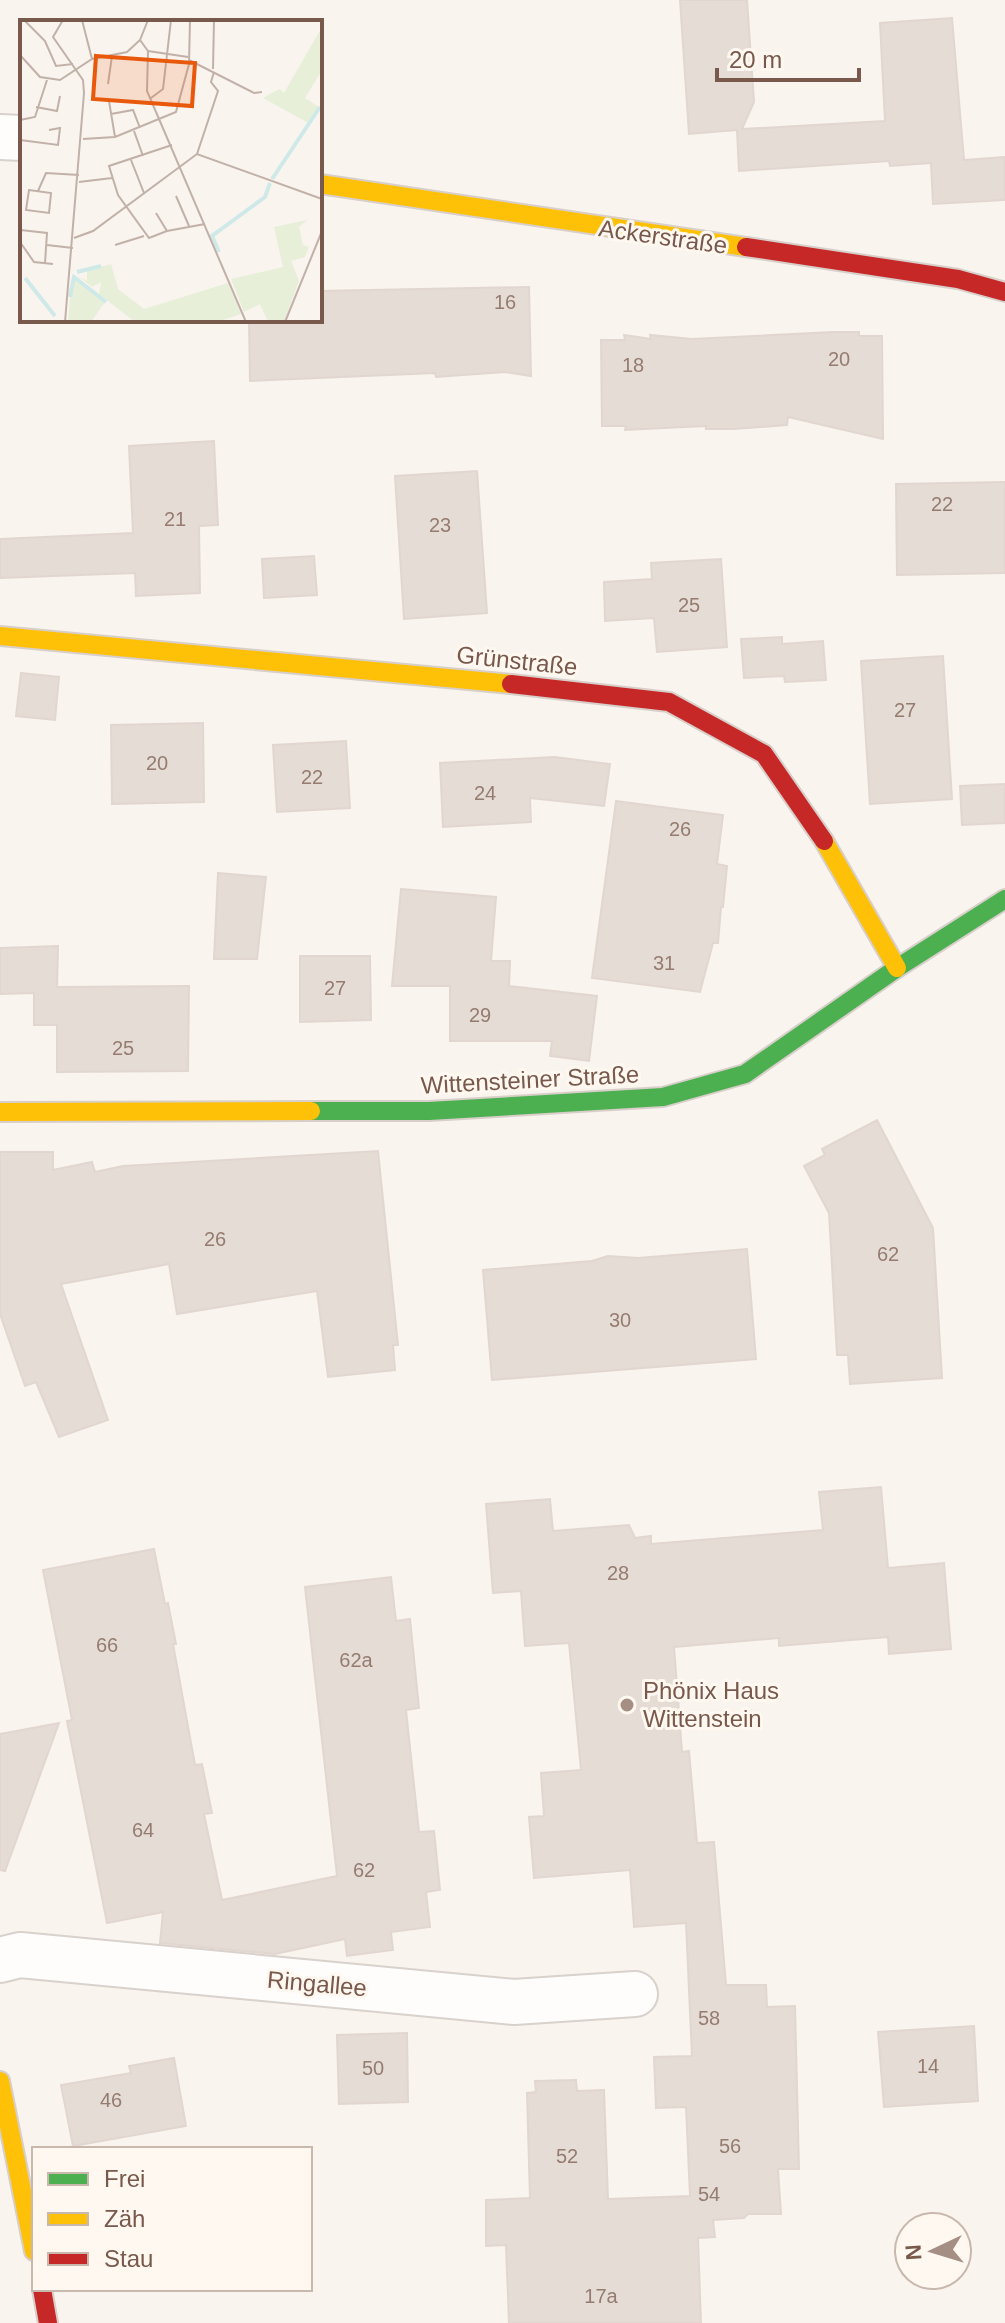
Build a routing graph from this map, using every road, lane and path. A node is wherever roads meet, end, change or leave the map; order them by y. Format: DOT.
graph roads {
  1 [pos="0,137"];
  2 [pos="20,138"];
  3 [pos="322,184"];
  4 [pos="1005,292"];
  5 [pos="0,636"];
  6 [pos="1005,899"];
  7 [pos="897,968"];
  8 [pos="0,1112"];
  9 [pos="0,1960"];
  10 [pos="635,1994"];
  11 [pos="0,2081"];
  12 [pos="32,2241"];
  13 [pos="42,2291"];
  14 [pos="48,2323"];
  1 -- 2 [label="street"];
  3 -- 4 [label="street, Ackerstraße"];
  5 -- 7 [label="street, Grünstraße"];
  6 -- 7 [label="street, Wittensteiner Straße"];
  7 -- 8 [label="street, Wittensteiner Straße"];
  9 -- 10 [label="street, Ringallee"];
  11 -- 12 [label="street"];
  13 -- 14 [label="street"];
}
